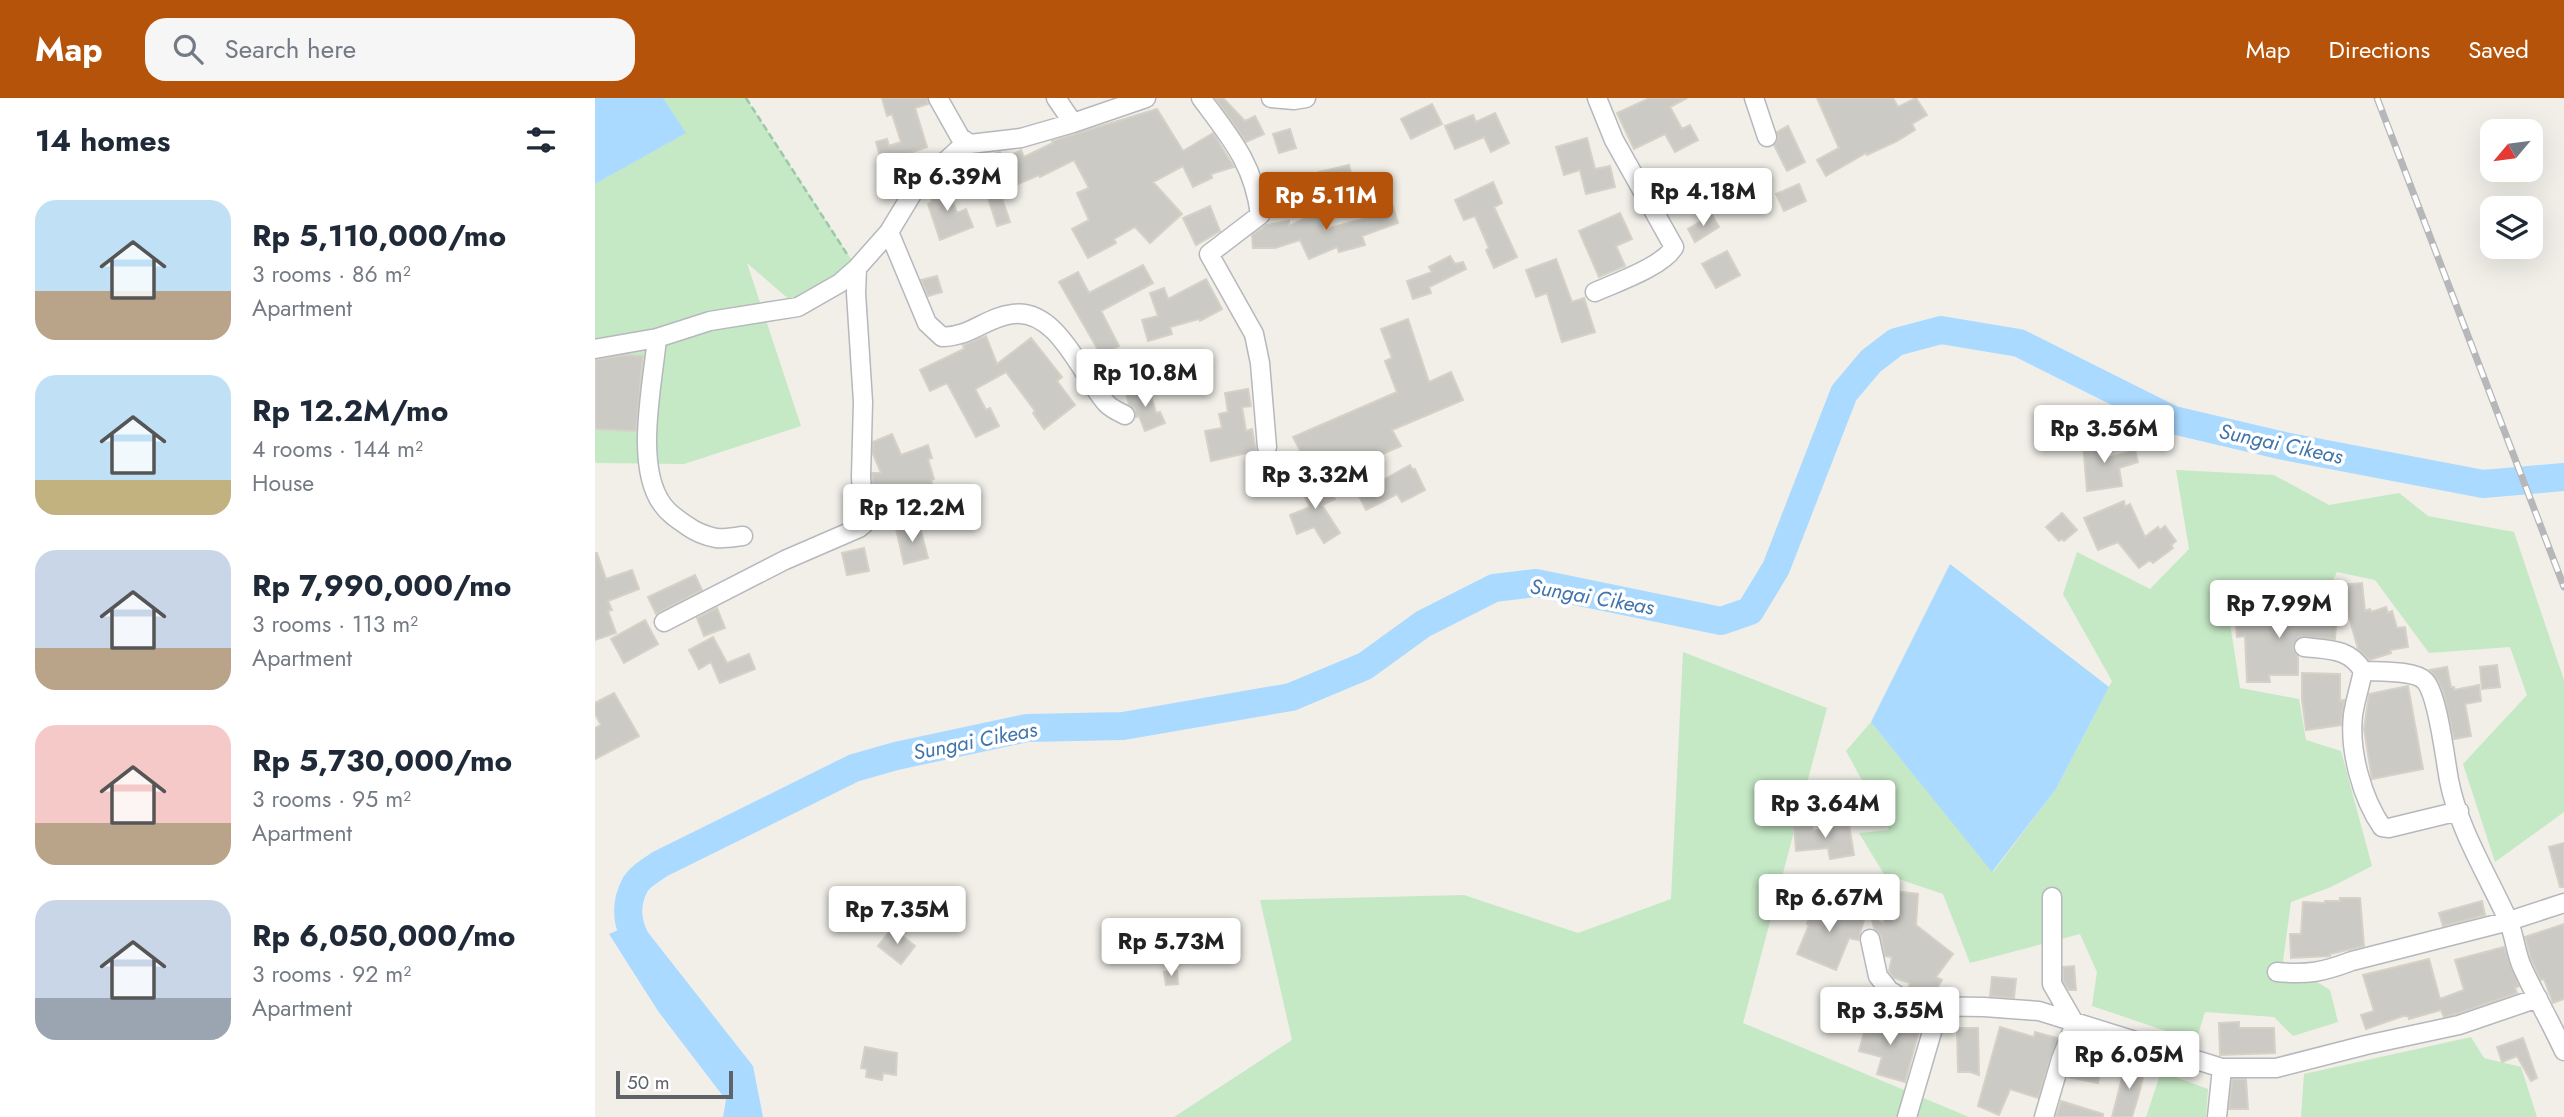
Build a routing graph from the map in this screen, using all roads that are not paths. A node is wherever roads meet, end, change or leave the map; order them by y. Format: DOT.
graph roads {
  1 [pos="938,98"];
  2 [pos="1056,98"];
  3 [pos="1146,98"];
  4 [pos="1201,98"];
  5 [pos="1271,98"];
  6 [pos="1306,98"];
  7 [pos="1754,98"];
  8 [pos="1602,99"];
  9 [pos="1073,123"];
  10 [pos="1766,137"];
  11 [pos="970,145"];
  12 [pos="888,232"];
  13 [pos="857,268"];
  14 [pos="1595,292"];
  15 [pos="657,338"];
  16 [pos="595,349"];
  17 [pos="1125,415"];
  18 [pos="1267,447"];
  19 [pos="743,536"];
  20 [pos="664,622"];
  21 [pos="2304,647"];
  22 [pos="2363,671"];
  23 [pos="2459,811"];
  24 [pos="2052,897"];
  25 [pos="2564,903"];
  26 [pos="2509,921"];
  27 [pos="1870,939"];
  28 [pos="2277,972"];
  29 [pos="2538,998"];
  30 [pos="1939,1008"];
  31 [pos="2075,1024"];
  32 [pos="2564,1051"];
  33 [pos="2223,1068"];
  34 [pos="1907,1117"];
  35 [pos="2044,1117"];
  36 [pos="2217,1117"];
  1 -- 11 [label="street"];
  2 -- 9 [label="street"];
  3 -- 9 [label="street"];
  4 -- 18 [label="street"];
  5 -- 6 [label="street"];
  7 -- 10 [label="street"];
  8 -- 14 [label="street"];
  9 -- 11 [label="street"];
  11 -- 12 [label="street"];
  12 -- 13 [label="street"];
  12 -- 17 [label="street"];
  13 -- 15 [label="street"];
  13 -- 20 [label="street"];
  15 -- 16 [label="street"];
  15 -- 19 [label="street"];
  21 -- 22 [label="street"];
  22 -- 23 [label="street"];
  22 -- 23 [label="street"];
  23 -- 26 [label="street"];
  24 -- 31 [label="street"];
  25 -- 26 [label="street"];
  26 -- 28 [label="street"];
  26 -- 29 [label="street"];
  27 -- 30 [label="street"];
  29 -- 32 [label="street"];
  29 -- 33 [label="street"];
  30 -- 31 [label="street"];
  30 -- 34 [label="street"];
  31 -- 33 [label="street"];
  31 -- 35 [label="street"];
  33 -- 36 [label="street"];
}
